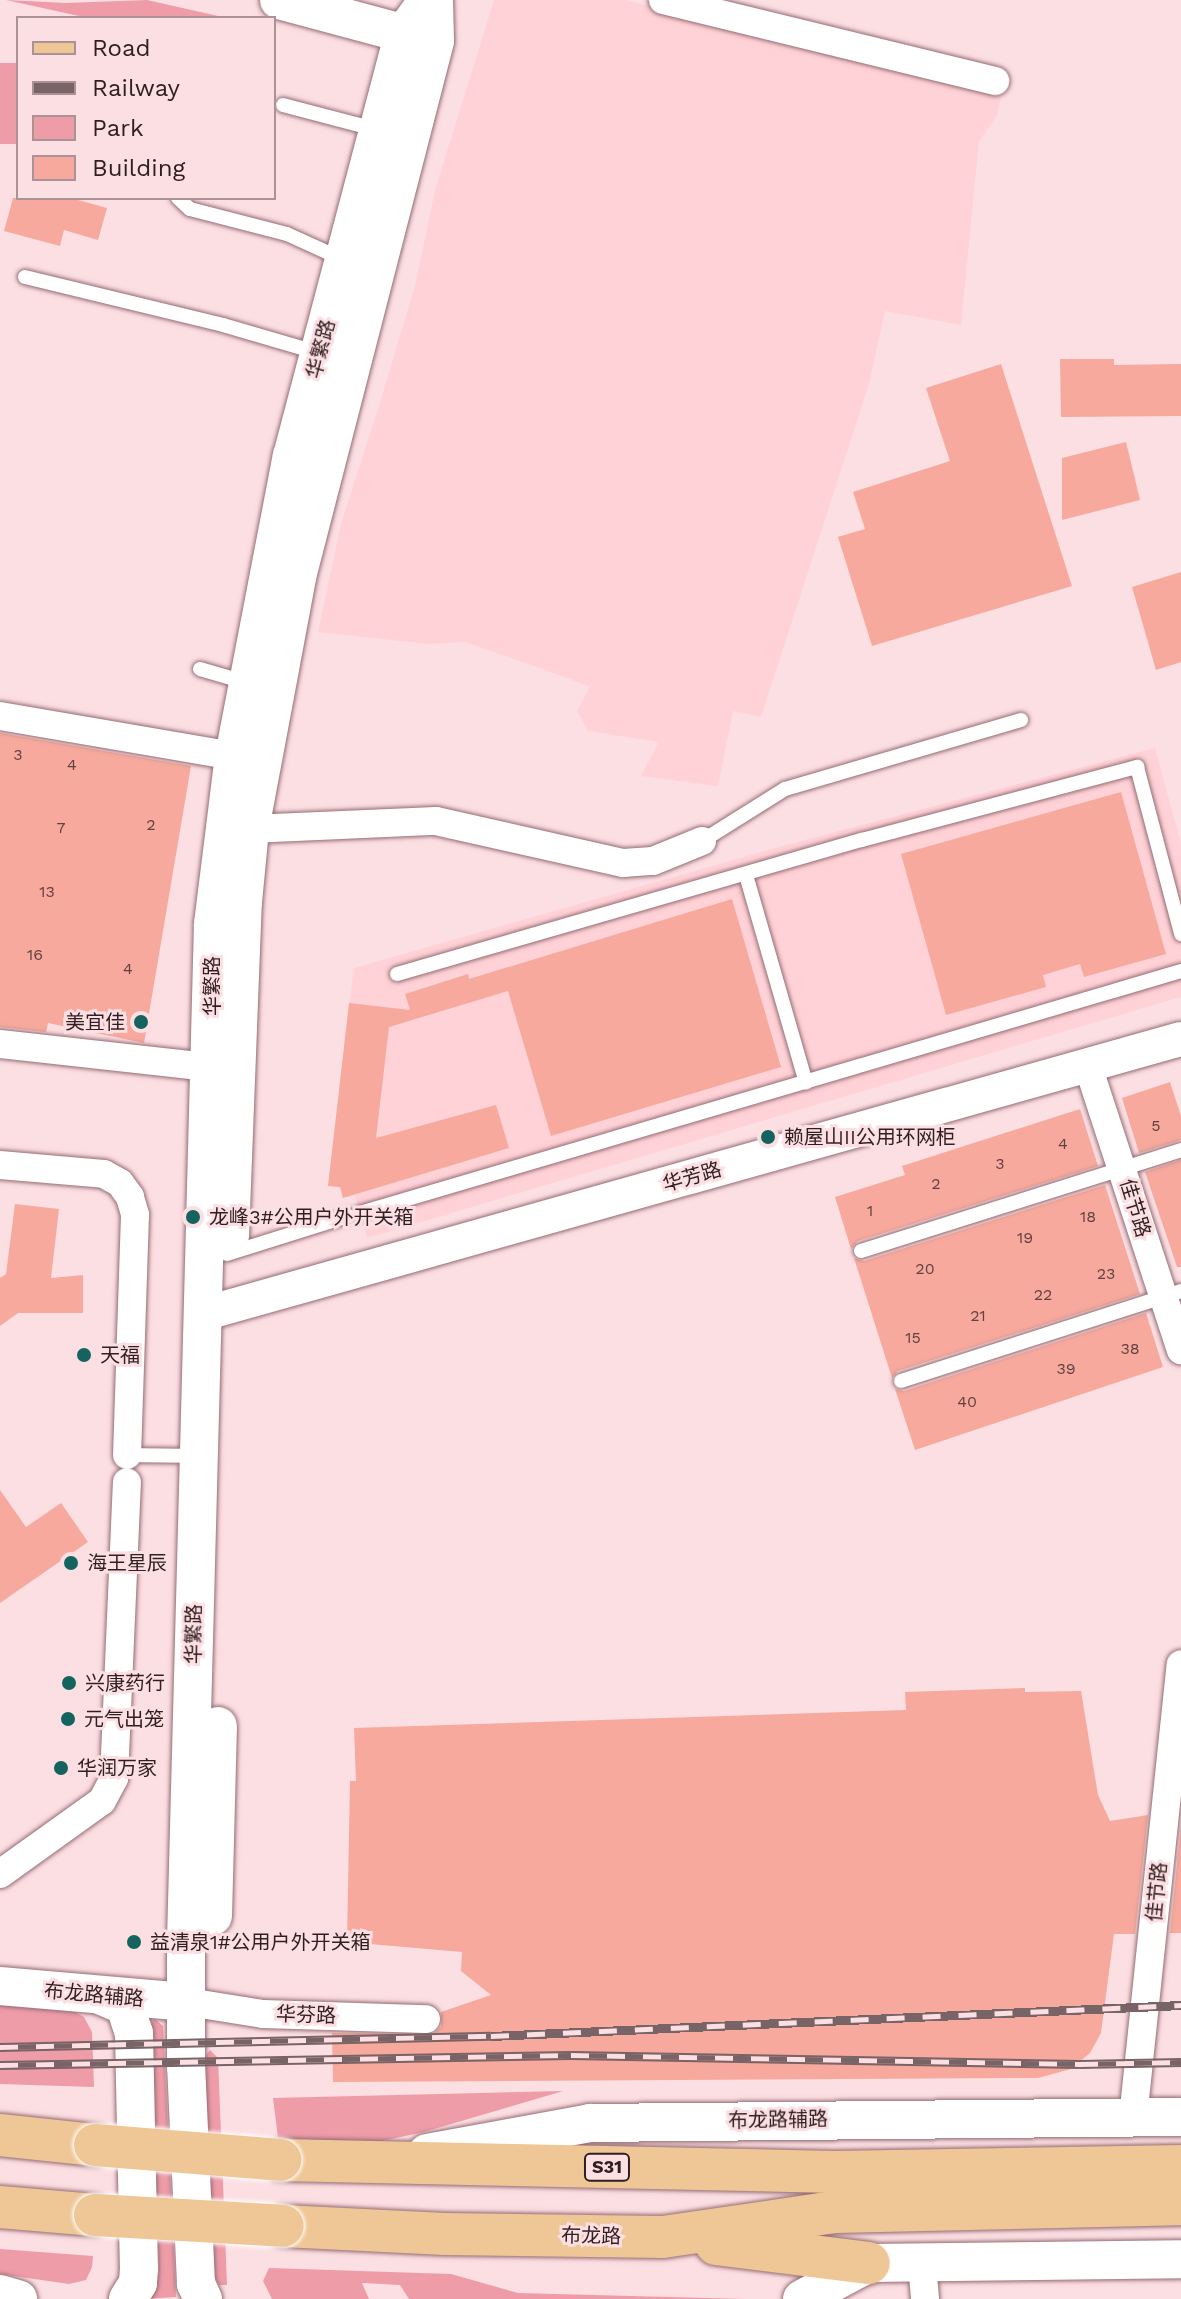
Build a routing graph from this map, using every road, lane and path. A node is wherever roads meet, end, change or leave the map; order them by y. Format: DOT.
graph roads {
  1 [pos="279,0"];
  2 [pos="431,0"];
  3 [pos="663,0"];
  4 [pos="420,37"];
  5 [pos="995,81"];
  6 [pos="283,105"];
  7 [pos="379,130"];
  8 [pos="180,200"];
  9 [pos="345,260"];
  10 [pos="25,277"];
  11 [pos="320,353"];
  12 [pos="200,669"];
  13 [pos="248,683"];
  14 [pos="0,716"];
  15 [pos="1021,720"];
  16 [pos="234,756"];
  17 [pos="250,829"];
  18 [pos="702,841"];
  19 [pos="746,875"];
  20 [pos="1181,934"];
  21 [pos="1181,971"];
  22 [pos="397,974"];
  23 [pos="1181,1039"];
  24 [pos="0,1044"];
  25 [pos="1088,1066"];
  26 [pos="209,1067"];
  27 [pos="806,1083"];
  28 [pos="1181,1150"];
  29 [pos="0,1165"];
  30 [pos="1122,1169"];
  31 [pos="861,1251"];
  32 [pos="217,1257"];
  33 [pos="1172,1294"];
  34 [pos="216,1311"];
  35 [pos="1181,1350"];
  36 [pos="901,1381"];
  37 [pos="198,1456"];
  38 [pos="127,1469"];
  39 [pos="1181,1665"];
  40 [pos="0,1874"];
  41 [pos="0,1986"];
  42 [pos="102,1996"];
  43 [pos="188,2002"];
  44 [pos="426,2019"];
  45 [pos="1181,2117"];
  46 [pos="1133,2118"];
  47 [pos="0,2135"];
  48 [pos="378,2162"];
  49 [pos="1181,2166"];
  50 [pos="835,2192"];
  51 [pos="1181,2204"];
  52 [pos="0,2207"];
  53 [pos="663,2237"];
  54 [pos="1181,2259"];
  55 [pos="869,2263"];
  56 [pos="923,2281"];
  57 [pos="0,2294"];
  58 [pos="18,2299"];
  59 [pos="128,2299"];
  60 [pos="203,2299"];
  61 [pos="802,2299"];
  1 -- 4 [label="main road"];
  2 -- 4 [label="main road, 华繁路"];
  3 -- 5 [label="street"];
  4 -- 7 [label="main road, 华繁路"];
  4 -- 17 [label="main road, 华繁路"];
  6 -- 7 [label="lane"];
  7 -- 9 [label="main road, 华繁路"];
  8 -- 9 [label="lane"];
  9 -- 11 [label="main road, 华繁路"];
  10 -- 11 [label="lane"];
  11 -- 13 [label="main road, 华繁路"];
  12 -- 13 [label="lane"];
  13 -- 16 [label="main road, 华繁路"];
  14 -- 16 [label="street"];
  15 -- 18 [label="lane"];
  16 -- 26 [label="main road, 华繁路"];
  17 -- 18 [label="street"];
  17 -- 32 [label="main road, 华繁路"];
  19 -- 20 [label="lane"];
  19 -- 22 [label="lane"];
  19 -- 27 [label="lane"];
  21 -- 27 [label="lane"];
  23 -- 25 [label="street, 华芳路"];
  24 -- 26 [label="street"];
  25 -- 30 [label="street, 佳节路"];
  25 -- 34 [label="street, 华芳路"];
  26 -- 32 [label="main road, 华繁路"];
  27 -- 32 [label="lane"];
  28 -- 30 [label="lane"];
  29 -- 38 [label="street"];
  30 -- 31 [label="lane"];
  30 -- 33 [label="street, 佳节路"];
  32 -- 34 [label="main road, 华繁路"];
  33 -- 35 [label="street, 佳节路"];
  33 -- 36 [label="lane"];
  34 -- 37 [label="main road, 华繁路"];
  34 -- 43 [label="main road, 华繁路"];
  37 -- 38 [label="lane"];
  37 -- 43 [label="main road, 华繁路"];
  38 -- 40 [label="street"];
  39 -- 46 [label="street, 佳节路"];
  41 -- 42 [label="main road, 布龙路辅路"];
  42 -- 43 [label="main road, 布龙路辅路"];
  42 -- 59 [label="main road"];
  43 -- 44 [label="street, 华芬路"];
  43 -- 60 [label="main road, 华繁路"];
  45 -- 46 [label="main road, 布龙路辅路"];
  46 -- 48 [label="main road, 布龙路辅路"];
  47 -- 48 [label="main road, 布龙路 / S31, bridge"];
  48 -- 50 [label="main road, 布龙路 / S31"];
  49 -- 50 [label="main road, 布龙路 / S31"];
  50 -- 51 [label="main road, 布龙路 / S31"];
  50 -- 53 [label="main road, 布龙路 / S31"];
  52 -- 53 [label="main road, 布龙路 / S31, bridge"];
  53 -- 55 [label="main road"];
  54 -- 56 [label="main road"];
  55 -- 56 [label="main road"];
  55 -- 61 [label="main road"];
  57 -- 58 [label="main road"];
}
